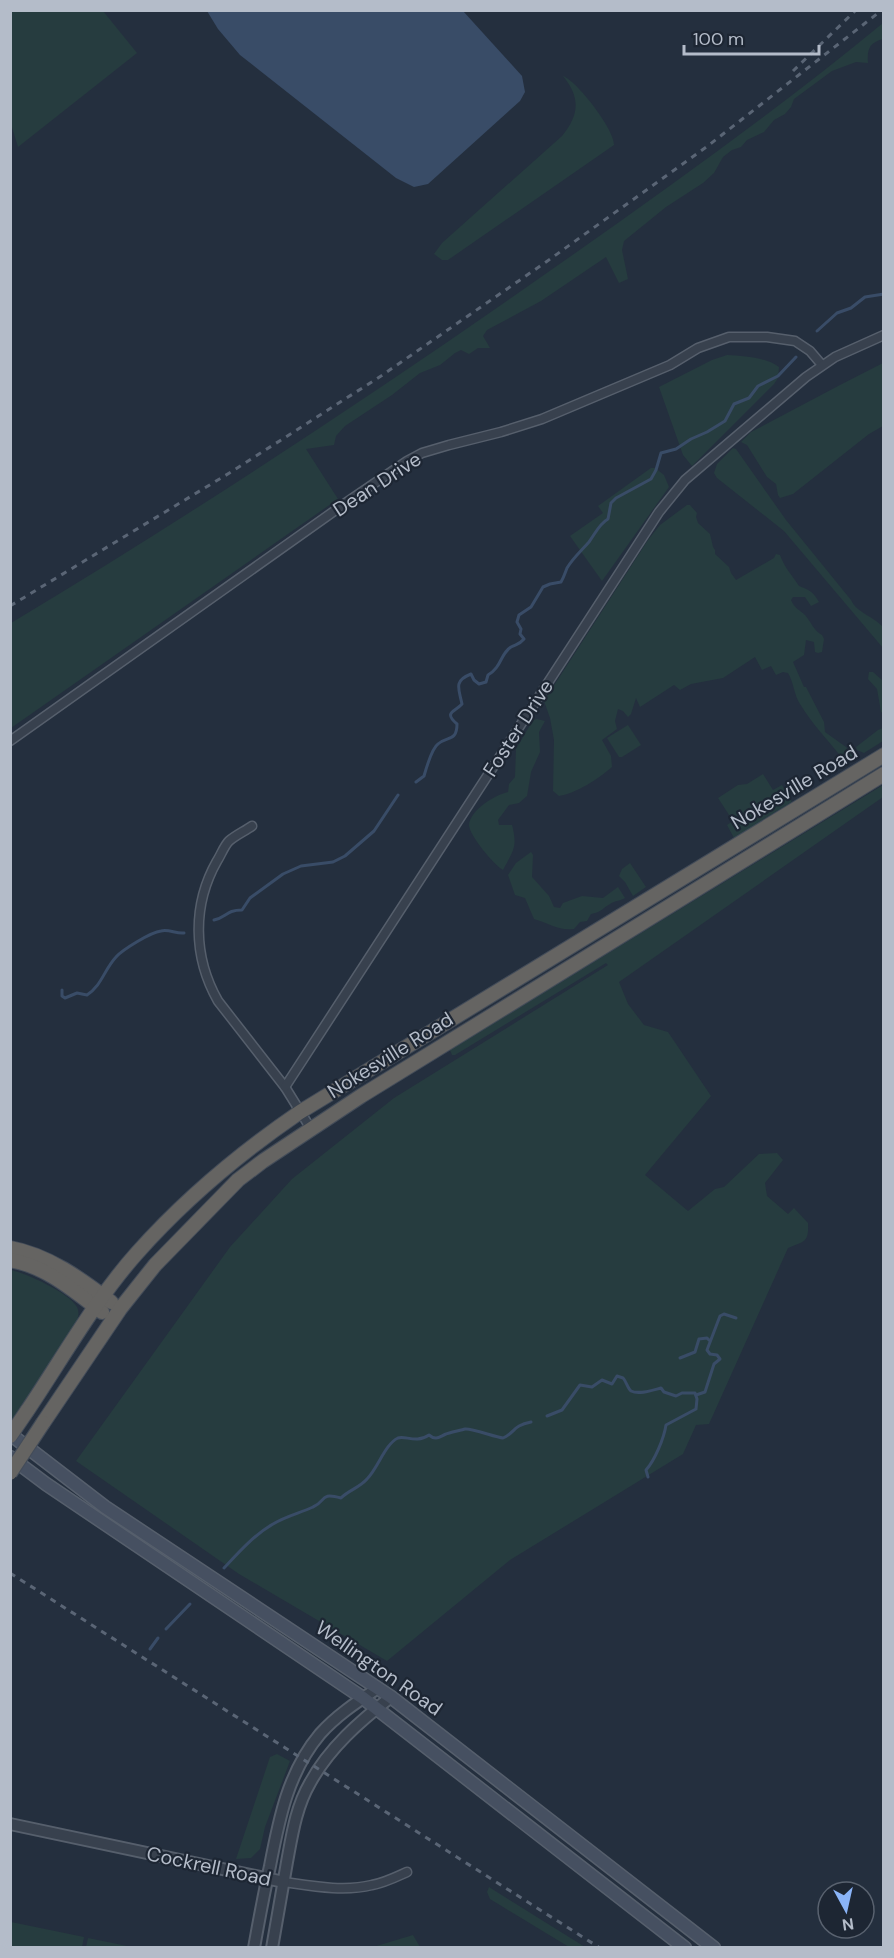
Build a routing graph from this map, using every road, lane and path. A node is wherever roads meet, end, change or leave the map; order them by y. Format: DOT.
graph roads {
  1 [pos="884,335"];
  2 [pos="822,365"];
  3 [pos="10,741"];
  4 [pos="884,755"];
  5 [pos="884,774"];
  6 [pos="801,806"];
  7 [pos="809,819"];
  8 [pos="252,826"];
  9 [pos="285,1087"];
  10 [pos="300,1112"];
  11 [pos="310,1129"];
  12 [pos="10,1248"];
  13 [pos="10,1260"];
  14 [pos="100,1302"];
  15 [pos="116,1314"];
  16 [pos="10,1435"];
  17 [pos="10,1457"];
  18 [pos="10,1473"];
  19 [pos="378,1688"];
  20 [pos="391,1697"];
  21 [pos="363,1698"];
  22 [pos="376,1708"];
  23 [pos="10,1824"];
  24 [pos="407,1872"];
  25 [pos="267,1879"];
  26 [pos="284,1882"];
  27 [pos="254,1947"];
  28 [pos="272,1947"];
  29 [pos="685,1947"];
  30 [pos="714,1947"];
  1 -- 2 [label="street"];
  2 -- 3 [label="street, Dean Drive"];
  2 -- 9 [label="street, Foster Drive"];
  4 -- 6 [label="highway, Nokesville Road"];
  5 -- 7 [label="highway, Nokesville Road"];
  6 -- 7 [label="highway"];
  6 -- 10 [label="highway, Nokesville Road"];
  7 -- 11 [label="highway, Nokesville Road"];
  8 -- 9 [label="street"];
  9 -- 10 [label="street"];
  10 -- 11 [label="street"];
  10 -- 14 [label="highway, Nokesville Road"];
  11 -- 15 [label="highway, Nokesville Road"];
  12 -- 14 [label="highway"];
  13 -- 14 [label="highway"];
  14 -- 15 [label="highway"];
  14 -- 16 [label="highway, Nokesville Road, bridge"];
  15 -- 18 [label="highway, Nokesville Road, bridge"];
  16 -- 19 [label="main road, Wellington Road"];
  17 -- 21 [label="main road, Wellington Road"];
  19 -- 20 [label="main road, Wellington Road"];
  19 -- 21 [label="street"];
  20 -- 22 [label="street"];
  20 -- 30 [label="main road, Wellington Road"];
  21 -- 22 [label="main road, Wellington Road"];
  21 -- 25 [label="street"];
  22 -- 26 [label="street"];
  22 -- 29 [label="main road, Wellington Road"];
  23 -- 25 [label="street, Cockrell Road"];
  24 -- 26 [label="street, Cockrell Road"];
  25 -- 26 [label="street, Cockrell Road"];
  25 -- 27 [label="street"];
  26 -- 28 [label="street"];
}
